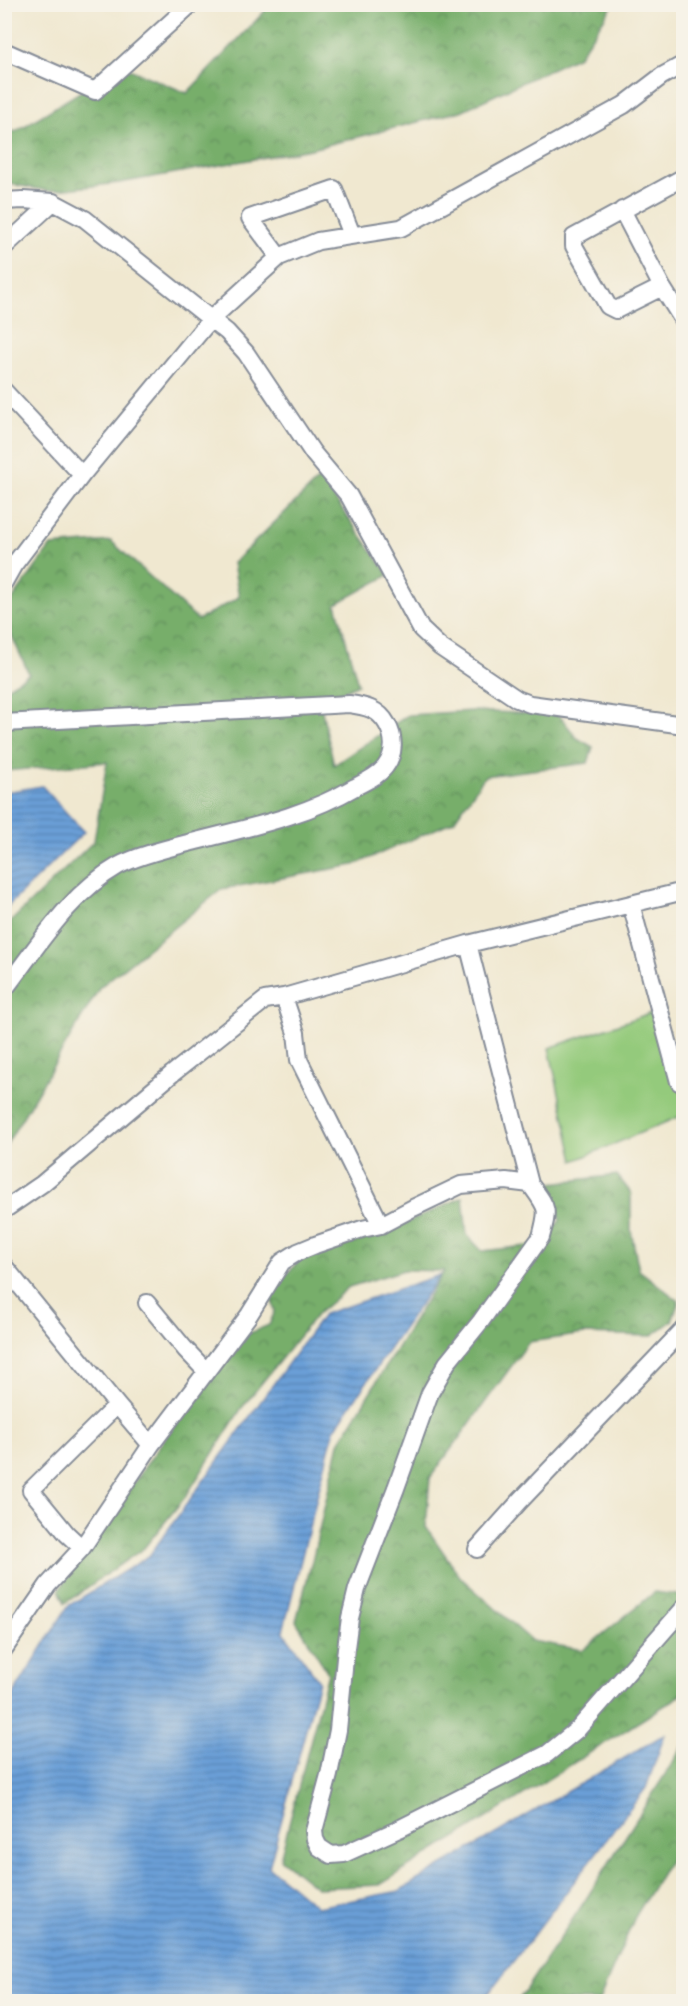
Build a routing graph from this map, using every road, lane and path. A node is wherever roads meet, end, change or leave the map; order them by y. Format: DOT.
graph roads {
  1 [pos="191,4"];
  2 [pos="4,51"];
  3 [pos="684,64"];
  4 [pos="684,177"];
  5 [pos="4,201"];
  6 [pos="53,202"];
  7 [pos="622,210"];
  8 [pos="352,235"];
  9 [pos="4,247"];
  10 [pos="279,257"];
  11 [pos="662,287"];
  12 [pos="210,320"];
  13 [pos="684,322"];
  14 [pos="4,391"];
  15 [pos="82,475"];
  16 [pos="9,561"];
  17 [pos="4,582"];
  18 [pos="4,723"];
  19 [pos="684,725"];
  20 [pos="684,891"];
  21 [pos="631,904"];
  22 [pos="468,944"];
  23 [pos="4,990"];
  24 [pos="284,997"];
  25 [pos="679,1082"];
  26 [pos="530,1184"];
  27 [pos="4,1210"];
  28 [pos="381,1225"];
  29 [pos="4,1266"];
  30 [pos="147,1303"];
  31 [pos="684,1329"];
  32 [pos="206,1370"];
  33 [pos="117,1405"];
  34 [pos="151,1445"];
  35 [pos="82,1548"];
  36 [pos="477,1548"];
  37 [pos="684,1608"];
  38 [pos="4,1649"];
  1 -- 2 [label="street"];
  3 -- 8 [label="street"];
  4 -- 7 [label="street"];
  5 -- 6 [label="street"];
  6 -- 9 [label="street"];
  6 -- 12 [label="street"];
  7 -- 11 [label="street"];
  7 -- 11 [label="street"];
  8 -- 10 [label="street"];
  8 -- 10 [label="street"];
  10 -- 12 [label="street"];
  11 -- 13 [label="street"];
  12 -- 15 [label="street"];
  12 -- 19 [label="street"];
  14 -- 15 [label="street"];
  15 -- 16 [label="street"];
  16 -- 17 [label="street"];
  18 -- 23 [label="street"];
  20 -- 21 [label="street"];
  21 -- 22 [label="street"];
  21 -- 25 [label="street"];
  22 -- 24 [label="street"];
  22 -- 26 [label="street"];
  24 -- 27 [label="street"];
  24 -- 28 [label="street"];
  26 -- 28 [label="street"];
  26 -- 37 [label="street"];
  28 -- 32 [label="street"];
  29 -- 33 [label="street"];
  30 -- 32 [label="street"];
  31 -- 36 [label="street"];
  32 -- 34 [label="street"];
  33 -- 34 [label="street"];
  33 -- 35 [label="street"];
  34 -- 35 [label="street"];
  35 -- 38 [label="street"];
}
